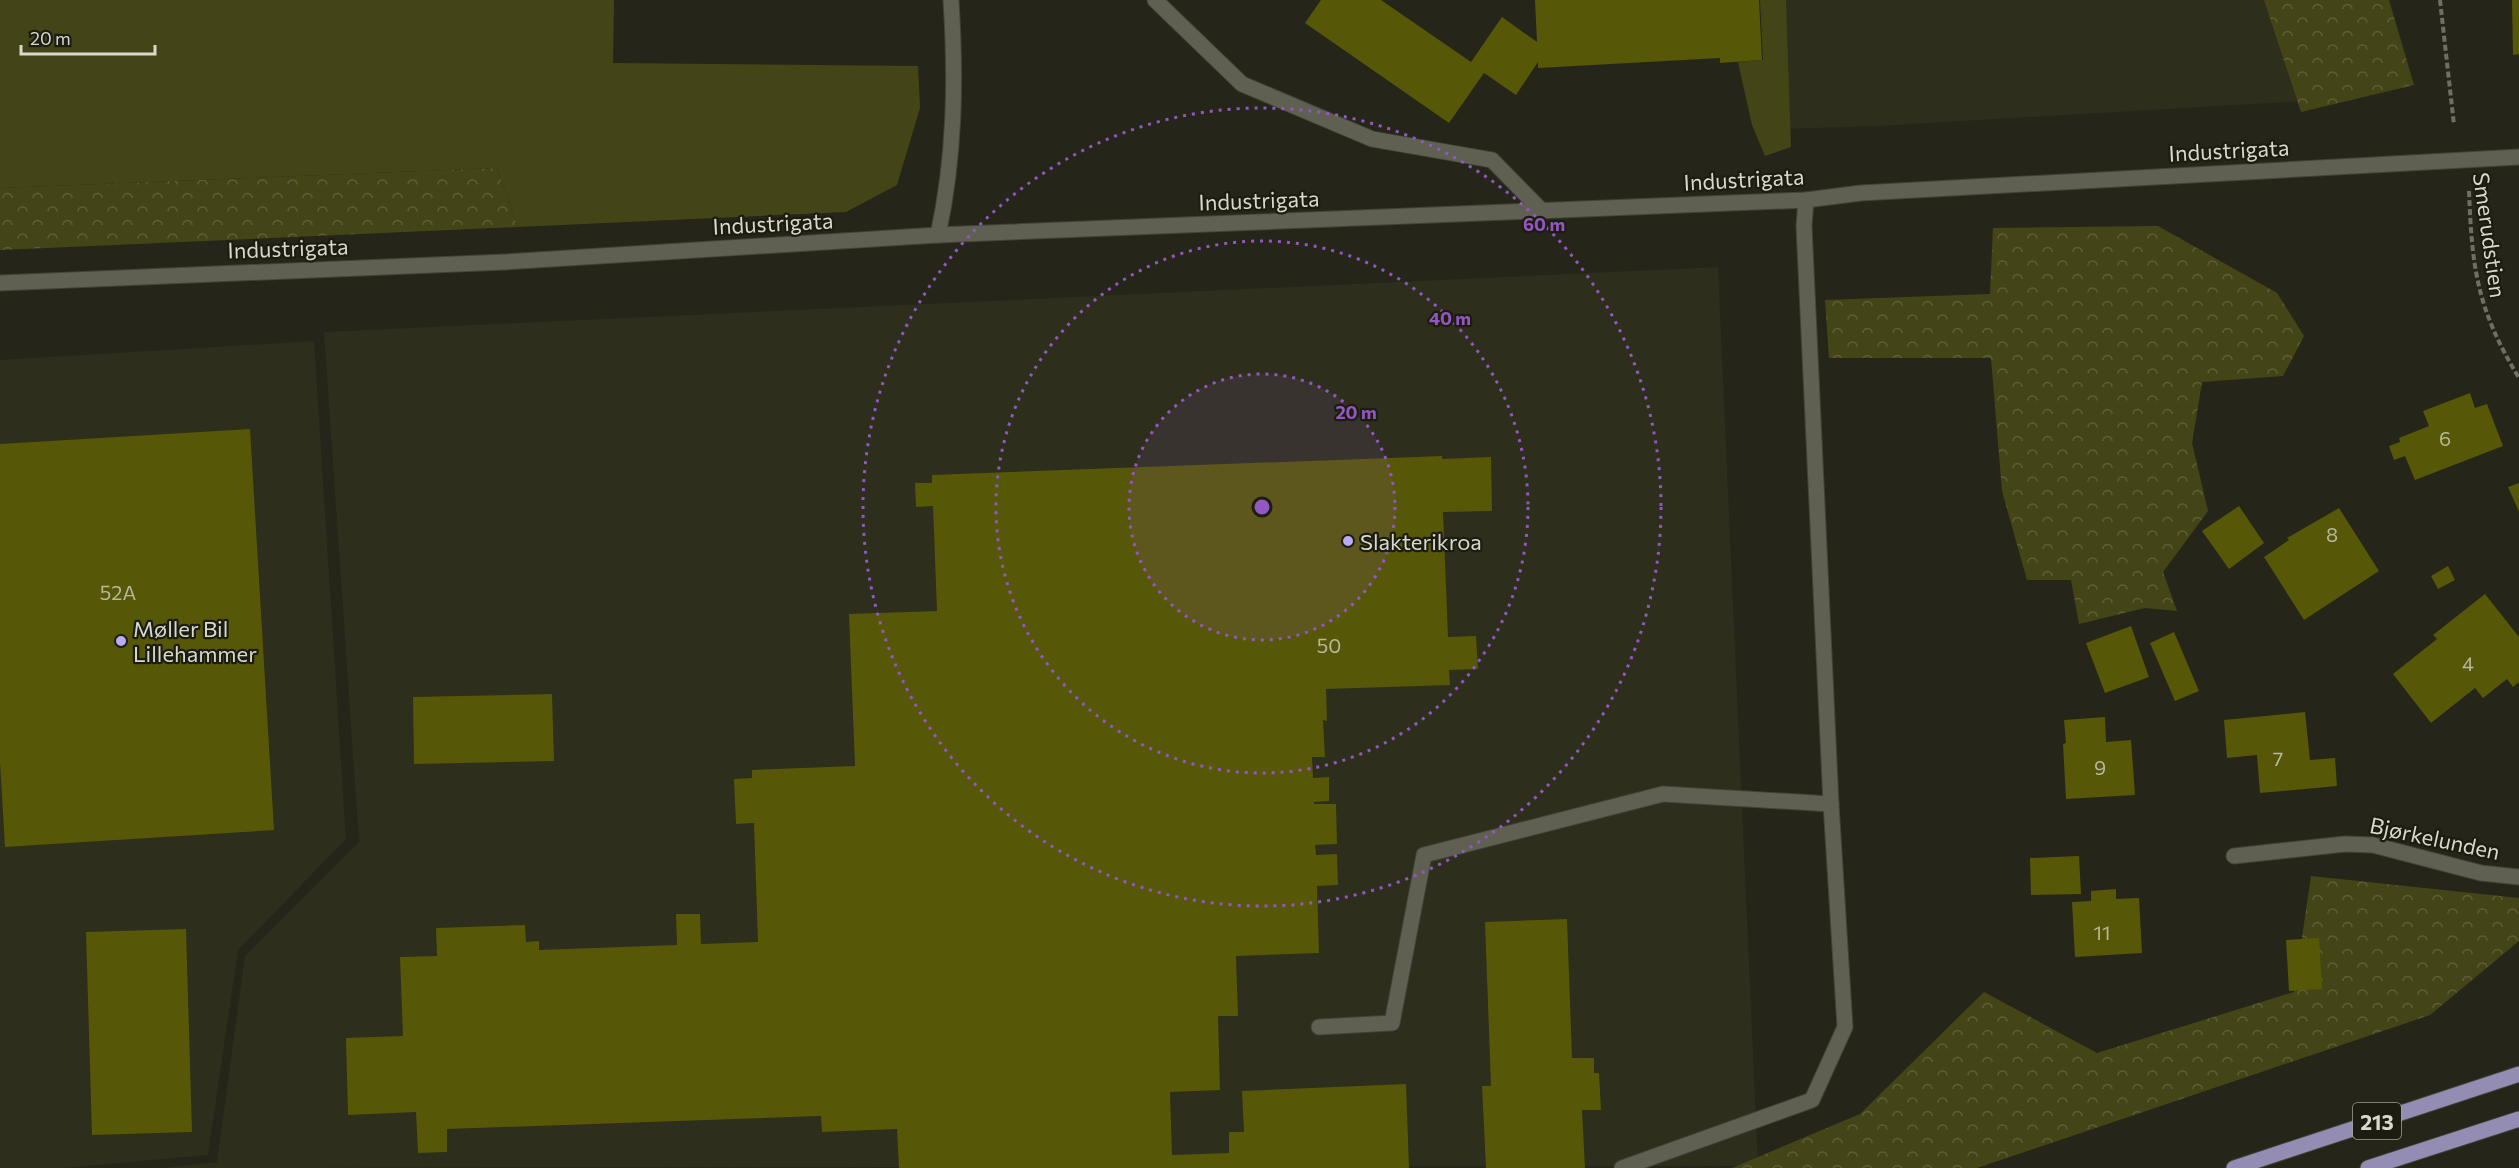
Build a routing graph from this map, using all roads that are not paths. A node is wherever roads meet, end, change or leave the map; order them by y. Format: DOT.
graph roads {
  1 [pos="951,0"];
  2 [pos="1155,0"];
  3 [pos="2519,157"];
  4 [pos="1806,200"];
  5 [pos="1542,211"];
  6 [pos="938,235"];
  7 [pos="0,283"];
  8 [pos="1831,804"];
  9 [pos="2234,856"];
  10 [pos="2519,877"];
  11 [pos="1319,1027"];
  12 [pos="2519,1074"];
  13 [pos="2519,1119"];
  14 [pos="1622,1168"];
  15 [pos="2234,1168"];
  16 [pos="2368,1168"];
  1 -- 6 [label="street"];
  2 -- 5 [label="street"];
  3 -- 4 [label="street, Industrigata"];
  4 -- 5 [label="street, Industrigata"];
  4 -- 8 [label="street"];
  5 -- 6 [label="street, Industrigata"];
  6 -- 7 [label="street, Industrigata"];
  8 -- 11 [label="street"];
  8 -- 14 [label="street"];
  9 -- 10 [label="street, Bjørkelunden"];
  12 -- 15 [label="main road, 213"];
  13 -- 16 [label="main road, 213"];
}
